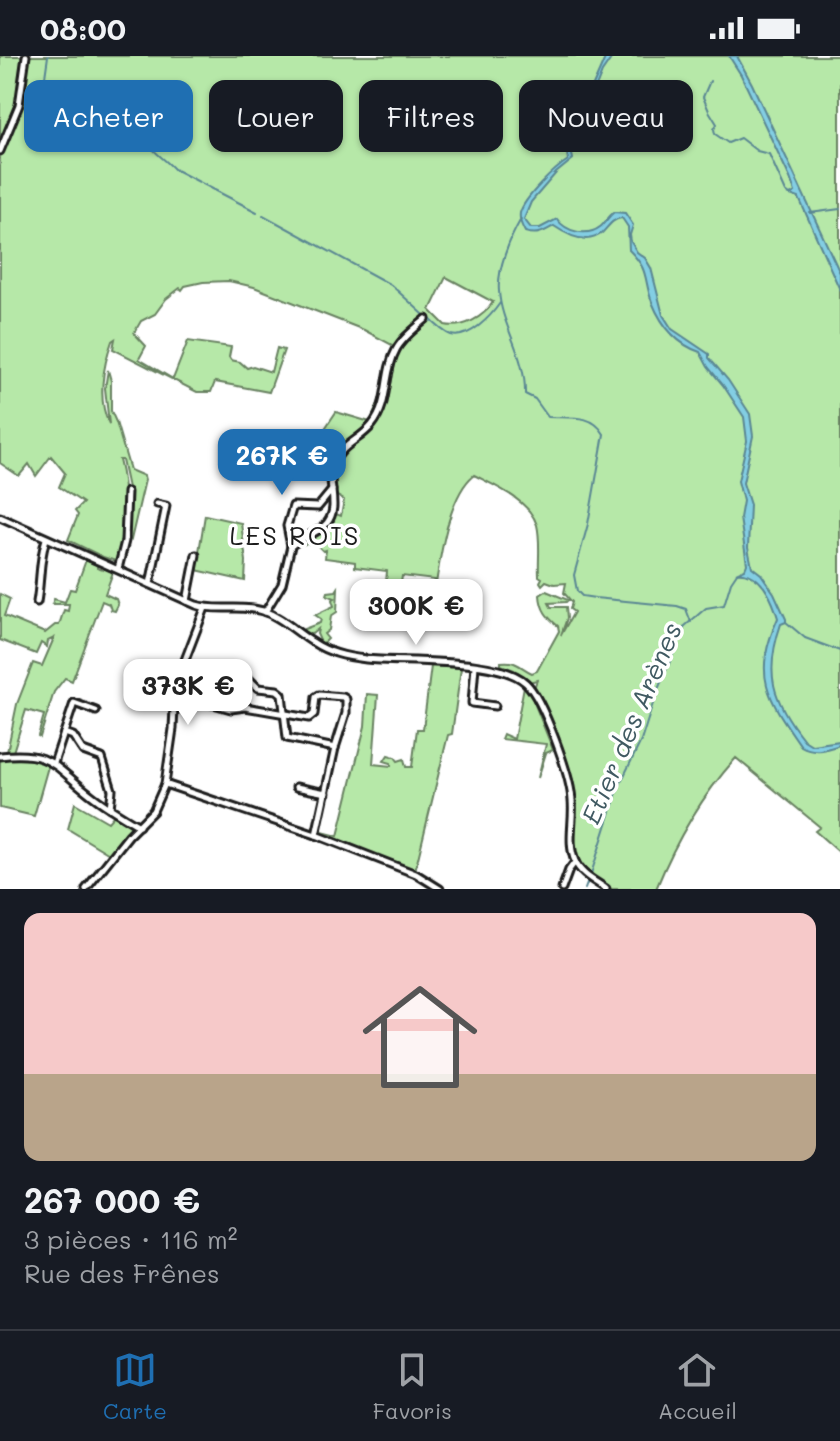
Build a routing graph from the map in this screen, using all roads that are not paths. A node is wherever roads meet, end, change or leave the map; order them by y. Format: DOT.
graph roads {
  1 [pos="26,56"];
  2 [pos="0,151"];
  3 [pos="426,319"];
  4 [pos="332,490"];
  5 [pos="127,492"];
  6 [pos="157,504"];
  7 [pos="0,517"];
  8 [pos="46,539"];
  9 [pos="291,546"];
  10 [pos="196,555"];
  11 [pos="118,569"];
  12 [pos="150,584"];
  13 [pos="187,601"];
  14 [pos="37,602"];
  15 [pos="205,608"];
  16 [pos="265,612"];
  17 [pos="475,666"];
  18 [pos="174,693"];
  19 [pos="212,704"];
  20 [pos="495,706"];
  21 [pos="96,711"];
  22 [pos="284,715"];
  23 [pos="64,733"];
  24 [pos="335,748"];
  25 [pos="0,756"];
  26 [pos="54,763"];
  27 [pos="165,784"];
  28 [pos="296,787"];
  29 [pos="326,793"];
  30 [pos="110,808"];
  31 [pos="139,826"];
  32 [pos="316,835"];
  33 [pos="575,862"];
  34 [pos="86,889"];
  35 [pos="440,889"];
  36 [pos="562,889"];
  37 [pos="606,889"];
  1 -- 2 [label="street"];
  3 -- 4 [label="street"];
  4 -- 9 [label="street"];
  4 -- 9 [label="street"];
  5 -- 11 [label="street"];
  6 -- 12 [label="street"];
  7 -- 8 [label="street"];
  8 -- 11 [label="street"];
  8 -- 14 [label="street"];
  9 -- 16 [label="street"];
  10 -- 13 [label="street"];
  11 -- 12 [label="street"];
  12 -- 13 [label="street"];
  13 -- 15 [label="street"];
  15 -- 16 [label="street"];
  15 -- 18 [label="street"];
  16 -- 17 [label="street"];
  17 -- 20 [label="street"];
  17 -- 33 [label="street"];
  18 -- 19 [label="street"];
  18 -- 27 [label="street"];
  19 -- 22 [label="street"];
  19 -- 22 [label="street"];
  21 -- 23 [label="street"];
  22 -- 24 [label="street"];
  22 -- 24 [label="street"];
  23 -- 26 [label="street"];
  23 -- 30 [label="street"];
  24 -- 29 [label="street"];
  25 -- 26 [label="street"];
  26 -- 30 [label="street"];
  27 -- 31 [label="street"];
  27 -- 32 [label="street"];
  28 -- 29 [label="street"];
  29 -- 32 [label="street"];
  30 -- 31 [label="street"];
  31 -- 34 [label="street"];
  32 -- 35 [label="street"];
  33 -- 36 [label="street"];
  33 -- 37 [label="street"];
}
